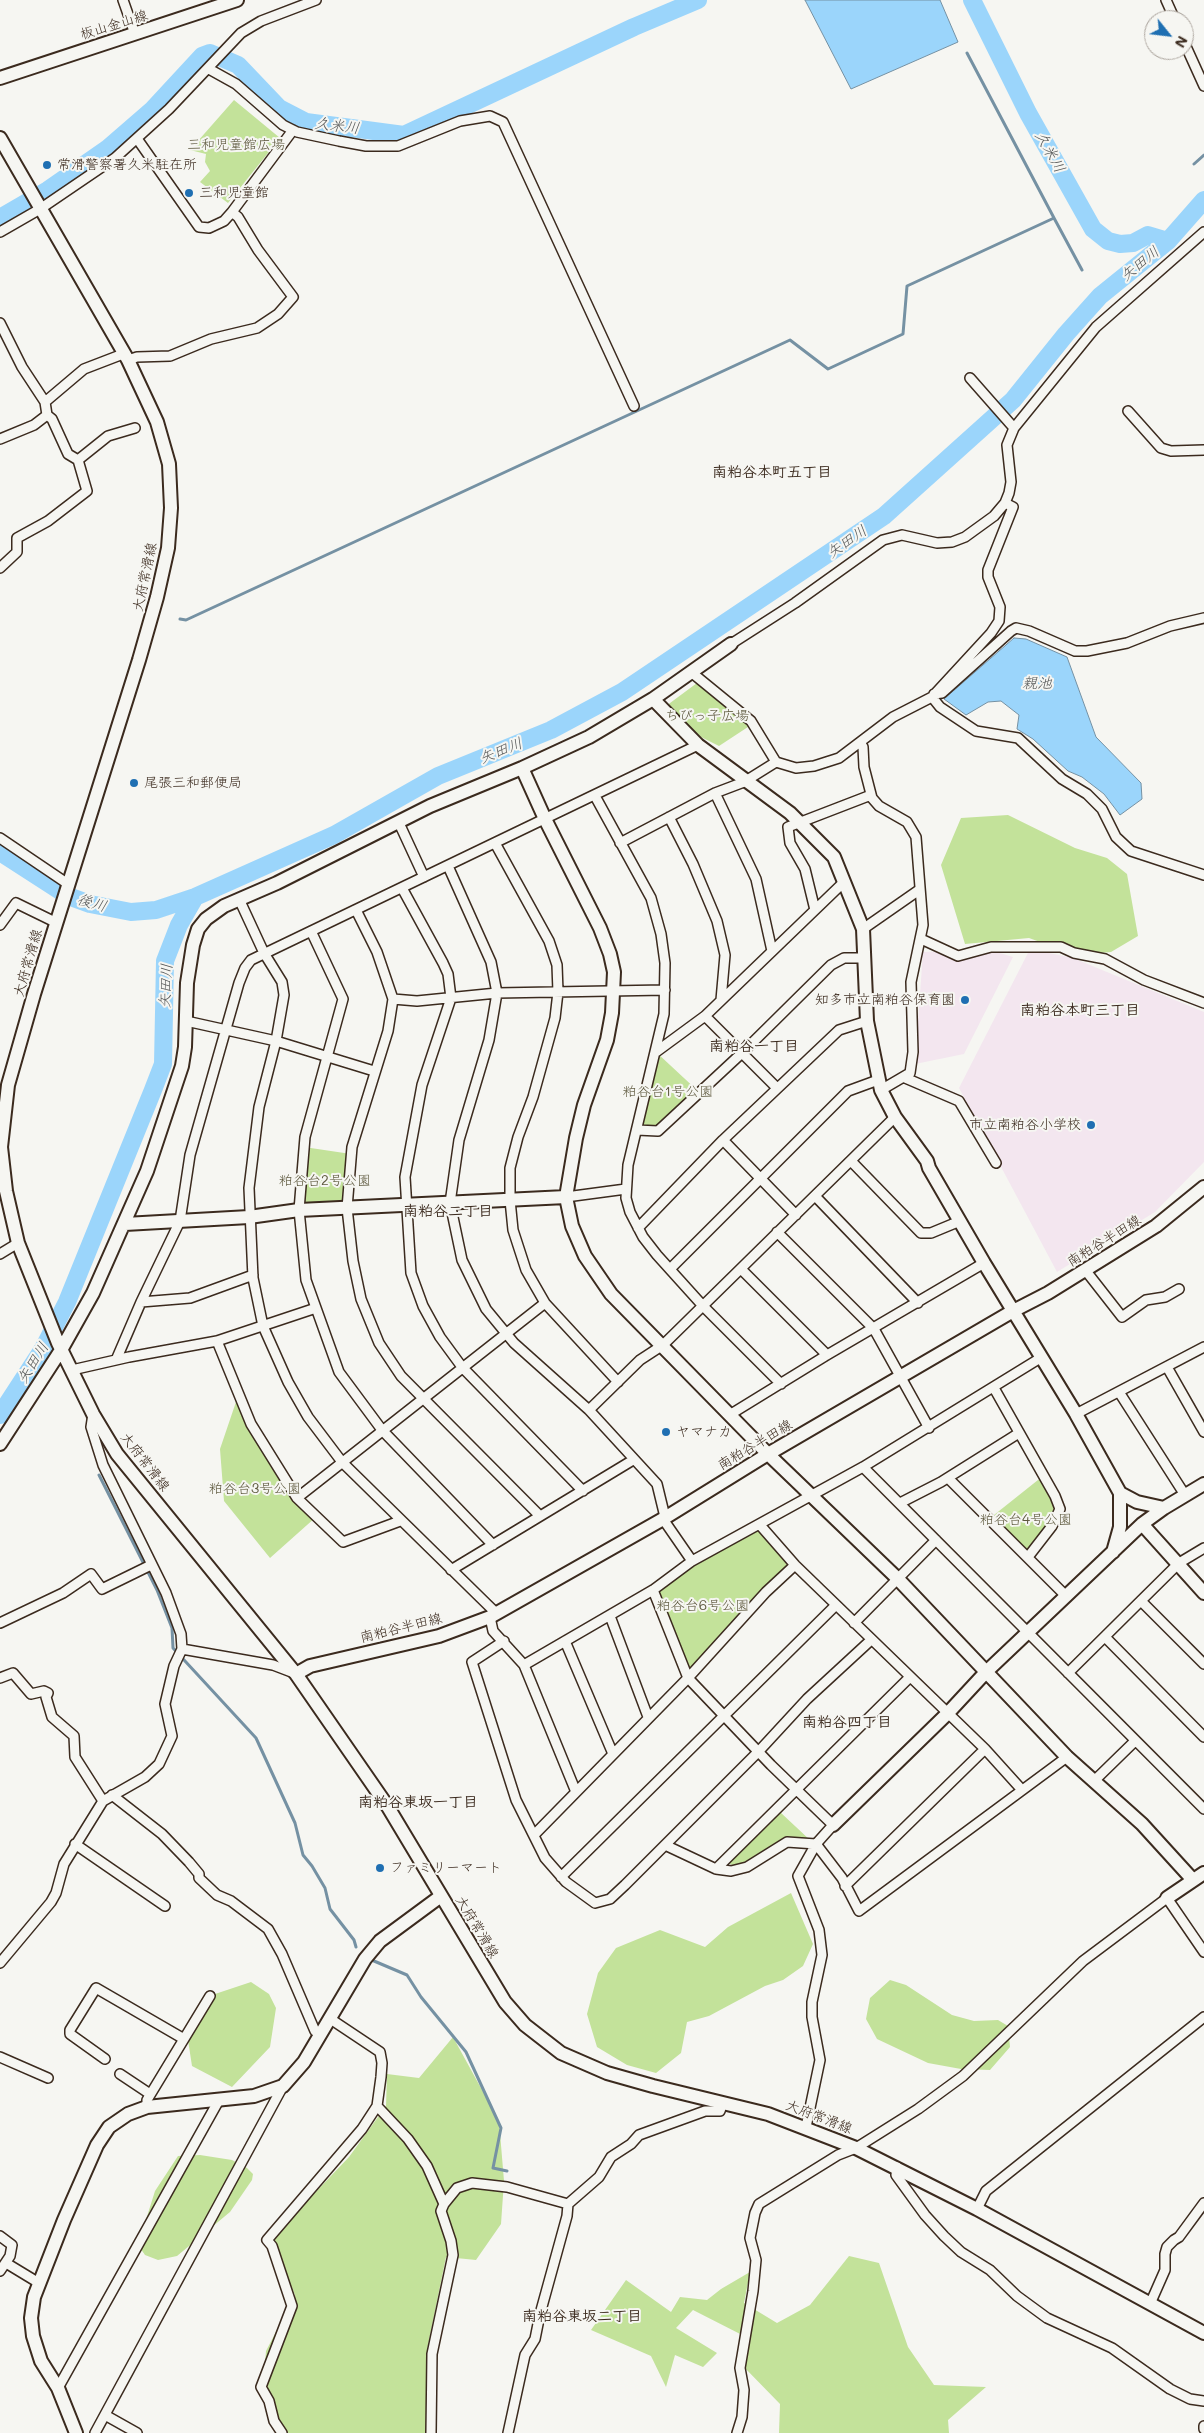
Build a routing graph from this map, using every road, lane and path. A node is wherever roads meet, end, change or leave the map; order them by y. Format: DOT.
graph roads {
  1 [pos="124,0"];
  2 [pos="237,0"];
  3 [pos="316,0"];
  4 [pos="135,34"];
  5 [pos="1192,60"];
  6 [pos="209,69"];
  7 [pos="0,78"];
  8 [pos="1204,86"];
  9 [pos="293,130"];
  10 [pos="0,138"];
  11 [pos="138,140"];
  12 [pos="40,209"];
  13 [pos="232,212"];
  14 [pos="0,232"];
  15 [pos="1204,232"];
  16 [pos="0,323"];
  17 [pos="126,357"];
  18 [pos="970,378"];
  19 [pos="45,402"];
  20 [pos="634,406"];
  21 [pos="1128,411"];
  22 [pos="47,415"];
  23 [pos="1012,425"];
  24 [pos="135,428"];
  25 [pos="0,439"];
  26 [pos="1204,450"];
  27 [pos="78,460"];
  28 [pos="1005,503"];
  29 [pos="0,568"];
  30 [pos="1204,618"];
  31 [pos="731,644"];
  32 [pos="691,672"];
  33 [pos="933,695"];
  34 [pos="653,699"];
  35 [pos="860,743"];
  36 [pos="698,745"];
  37 [pos="776,762"];
  38 [pos="522,768"];
  39 [pos="744,782"];
  40 [pos="715,793"];
  41 [pos="871,795"];
  42 [pos="595,796"];
  43 [pos="669,817"];
  44 [pos="545,819"];
  45 [pos="798,822"];
  46 [pos="398,823"];
  47 [pos="0,838"];
  48 [pos="495,843"];
  49 [pos="620,843"];
  50 [pos="448,866"];
  51 [pos="1204,875"];
  52 [pos="424,877"];
  53 [pos="844,882"];
  54 [pos="68,884"];
  55 [pos="402,888"];
  56 [pos="919,890"];
  57 [pos="239,899"];
  58 [pos="356,910"];
  59 [pos="815,910"];
  60 [pos="55,922"];
  61 [pos="0,925"];
  62 [pos="863,929"];
  63 [pos="311,931"];
  64 [pos="921,939"];
  65 [pos="772,951"];
  66 [pos="264,953"];
  67 [pos="864,958"];
  68 [pos="665,990"];
  69 [pos="558,992"];
  70 [pos="614,992"];
  71 [pos="497,993"];
  72 [pos="451,998"];
  73 [pos="393,1000"];
  74 [pos="721,1000"];
  75 [pos="1204,1003"];
  76 [pos="704,1016"];
  77 [pos="186,1021"];
  78 [pos="867,1021"];
  79 [pos="226,1030"];
  80 [pos="276,1041"];
  81 [pos="656,1052"];
  82 [pos="743,1052"];
  83 [pos="327,1056"];
  84 [pos="374,1071"];
  85 [pos="903,1077"];
  86 [pos="879,1084"];
  87 [pos="777,1088"];
  88 [pos="895,1117"];
  89 [pos="637,1130"];
  90 [pos="723,1140"];
  91 [pos="851,1161"];
  92 [pos="996,1163"];
  93 [pos="761,1179"];
  94 [pos="1204,1187"];
  95 [pos="626,1189"];
  96 [pos="815,1196"];
  97 [pos="566,1197"];
  98 [pos="510,1200"];
  99 [pos="450,1203"];
  100 [pos="407,1205"];
  101 [pos="347,1208"];
  102 [pos="299,1210"];
  103 [pos="796,1215"];
  104 [pos="249,1216"];
  105 [pos="180,1220"];
  106 [pos="960,1221"];
  107 [pos="125,1224"];
  108 [pos="638,1228"];
  109 [pos="777,1232"];
  110 [pos="18,1243"];
  111 [pos="0,1254"];
  112 [pos="984,1263"];
  113 [pos="741,1268"];
  114 [pos="670,1269"];
  115 [pos="1086,1271"];
  116 [pos="252,1275"];
  117 [pos="1179,1289"];
  118 [pos="142,1302"];
  119 [pos="546,1303"];
  120 [pos="918,1303"];
  121 [pos="703,1306"];
  122 [pos="316,1308"];
  123 [pos="1013,1312"];
  124 [pos="264,1326"];
  125 [pos="874,1329"];
  126 [pos="506,1333"];
  127 [pos="217,1341"];
  128 [pos="663,1345"];
  129 [pos="60,1346"];
  130 [pos="1204,1347"];
  131 [pos="827,1355"];
  132 [pos="1042,1358"];
  133 [pos="116,1360"];
  134 [pos="462,1367"];
  135 [pos="1167,1367"];
  136 [pos="72,1370"];
  137 [pos="901,1378"];
  138 [pos="618,1382"];
  139 [pos="781,1384"];
  140 [pos="994,1388"];
  141 [pos="1119,1392"];
  142 [pos="423,1398"];
  143 [pos="588,1410"];
  144 [pos="93,1414"];
  145 [pos="731,1414"];
  146 [pos="1076,1414"];
  147 [pos="929,1428"];
  148 [pos="382,1430"];
  149 [pos="1204,1432"];
  150 [pos="1019,1433"];
  151 [pos="0,1444"];
  152 [pos="117,1454"];
  153 [pos="768,1454"];
  154 [pos="633,1460"];
  155 [pos="342,1462"];
  156 [pos="103,1464"];
  157 [pos="863,1467"];
  158 [pos="948,1478"];
  159 [pos="1204,1484"];
  160 [pos="583,1491"];
  161 [pos="1120,1493"];
  162 [pos="811,1495"];
  163 [pos="1185,1495"];
  164 [pos="297,1498"];
  165 [pos="900,1503"];
  166 [pos="1164,1508"];
  167 [pos="540,1516"];
  168 [pos="664,1518"];
  169 [pos="400,1521"];
  170 [pos="1142,1524"];
  171 [pos="760,1525"];
  172 [pos="936,1540"];
  173 [pos="493,1544"];
  174 [pos="1204,1548"];
  175 [pos="1113,1552"];
  176 [pos="1028,1557"];
  177 [pos="692,1560"];
  178 [pos="1179,1563"];
  179 [pos="151,1565"];
  180 [pos="795,1565"];
  181 [pos="451,1570"];
  182 [pos="897,1578"];
  183 [pos="653,1590"];
  184 [pos="1204,1593"];
  185 [pos="1066,1596"];
  186 [pos="1141,1601"];
  187 [pos="836,1605"];
  188 [pos="493,1615"];
  189 [pos="610,1616"];
  190 [pos="0,1623"];
  191 [pos="854,1623"];
  192 [pos="1028,1632"];
  193 [pos="1105,1637"];
  194 [pos="871,1640"];
  195 [pos="504,1641"];
  196 [pos="565,1641"];
  197 [pos="182,1649"];
  198 [pos="1204,1664"];
  199 [pos="524,1666"];
  200 [pos="986,1672"];
  201 [pos="296,1674"];
  202 [pos="1068,1674"];
  203 [pos="0,1678"];
  204 [pos="688,1678"];
  205 [pos="909,1678"];
  206 [pos="948,1713"];
  207 [pos="724,1715"];
  208 [pos="648,1717"];
  209 [pos="1204,1737"];
  210 [pos="1135,1741"];
  211 [pos="985,1749"];
  212 [pos="759,1751"];
  213 [pos="613,1754"];
  214 [pos="1067,1757"];
  215 [pos="1094,1781"];
  216 [pos="796,1789"];
  217 [pos="1022,1790"];
  218 [pos="576,1792"];
  219 [pos="112,1795"];
  220 [pos="103,1801"];
  221 [pos="1204,1809"];
  222 [pos="834,1825"];
  223 [pos="534,1835"];
  224 [pos="75,1844"];
  225 [pos="816,1844"];
  226 [pos="666,1845"];
  227 [pos="716,1869"];
  228 [pos="561,1877"];
  229 [pos="1199,1877"];
  230 [pos="846,1886"];
  231 [pos="441,1896"];
  232 [pos="1167,1898"];
  233 [pos="165,1906"];
  234 [pos="1204,1952"];
  235 [pos="0,1963"];
  236 [pos="210,1996"];
  237 [pos="1204,2017"];
  238 [pos="329,2018"];
  239 [pos="315,2031"];
  240 [pos="184,2039"];
  241 [pos="0,2057"];
  242 [pos="105,2059"];
  243 [pos="120,2074"];
  244 [pos="48,2078"];
  245 [pos="283,2086"];
  246 [pos="219,2100"];
  247 [pos="149,2101"];
  248 [pos="723,2103"];
  249 [pos="377,2106"];
  250 [pos="806,2127"];
  251 [pos="856,2148"];
  252 [pos="897,2166"];
  253 [pos="1204,2203"];
  254 [pos="444,2204"];
  255 [pos="568,2204"];
  256 [pos="977,2209"];
  257 [pos="0,2236"];
  258 [pos="6,2262"];
  259 [pos="0,2272"];
  260 [pos="39,2283"];
  261 [pos="1150,2304"];
  262 [pos="1204,2333"];
  263 [pos="58,2388"];
  264 [pos="1204,2401"];
  265 [pos="105,2415"];
  266 [pos="76,2433"];
  267 [pos="95,2433"];
  268 [pos="137,2433"];
  269 [pos="282,2433"];
  270 [pos="431,2433"];
  271 [pos="508,2433"];
  272 [pos="737,2433"];
  1 -- 4 [label="street"];
  2 -- 4 [label="street, 板山金山線"];
  3 -- 6 [label="street"];
  4 -- 7 [label="street, 板山金山線"];
  5 -- 8 [label="street"];
  6 -- 9 [label="street"];
  6 -- 11 [label="street"];
  9 -- 13 [label="street"];
  9 -- 20 [label="street"];
  10 -- 12 [label="street, 大府常滑線"];
  11 -- 12 [label="street"];
  11 -- 13 [label="street"];
  12 -- 14 [label="street"];
  12 -- 17 [label="street, 大府常滑線"];
  13 -- 17 [label="street"];
  15 -- 23 [label="street"];
  16 -- 19 [label="street"];
  17 -- 19 [label="street"];
  17 -- 54 [label="street, 大府常滑線"];
  18 -- 23 [label="street"];
  19 -- 22 [label="street"];
  21 -- 26 [label="street"];
  22 -- 25 [label="street"];
  22 -- 27 [label="street"];
  23 -- 28 [label="street"];
  24 -- 27 [label="street"];
  27 -- 29 [label="street"];
  28 -- 31 [label="street"];
  28 -- 33 [label="street"];
  30 -- 33 [label="street"];
  31 -- 32 [label="street"];
  32 -- 34 [label="street"];
  32 -- 37 [label="street"];
  33 -- 35 [label="street"];
  33 -- 51 [label="street"];
  34 -- 36 [label="street"];
  34 -- 38 [label="street"];
  35 -- 37 [label="street"];
  35 -- 41 [label="street"];
  36 -- 39 [label="street"];
  36 -- 42 [label="street"];
  37 -- 39 [label="street"];
  38 -- 44 [label="street"];
  38 -- 46 [label="street"];
  39 -- 40 [label="street"];
  39 -- 45 [label="street"];
  40 -- 43 [label="street"];
  40 -- 65 [label="street"];
  41 -- 45 [label="street"];
  41 -- 56 [label="street"];
  42 -- 44 [label="street"];
  42 -- 49 [label="street"];
  43 -- 49 [label="street"];
  43 -- 74 [label="street"];
  44 -- 48 [label="street"];
  44 -- 70 [label="street"];
  45 -- 53 [label="street"];
  45 -- 59 [label="street"];
  46 -- 52 [label="street"];
  46 -- 57 [label="street"];
  47 -- 54 [label="street"];
  48 -- 50 [label="street"];
  48 -- 69 [label="street"];
  49 -- 68 [label="street"];
  50 -- 52 [label="street"];
  50 -- 71 [label="street"];
  52 -- 55 [label="street"];
  53 -- 59 [label="street"];
  53 -- 62 [label="street"];
  54 -- 60 [label="street, 大府常滑線"];
  55 -- 58 [label="street"];
  55 -- 72 [label="street"];
  56 -- 62 [label="street"];
  56 -- 64 [label="street"];
  57 -- 66 [label="street"];
  57 -- 77 [label="street"];
  58 -- 63 [label="street"];
  58 -- 73 [label="street"];
  59 -- 65 [label="street"];
  60 -- 61 [label="street"];
  60 -- 110 [label="street, 大府常滑線"];
  62 -- 67 [label="street"];
  63 -- 66 [label="street"];
  63 -- 83 [label="street"];
  64 -- 75 [label="street"];
  64 -- 85 [label="street"];
  65 -- 74 [label="street"];
  66 -- 79 [label="street"];
  66 -- 80 [label="street"];
  67 -- 78 [label="street"];
  67 -- 82 [label="street"];
  68 -- 70 [label="street"];
  68 -- 81 [label="street"];
  69 -- 70 [label="street"];
  69 -- 71 [label="street"];
  69 -- 98 [label="street"];
  70 -- 97 [label="street"];
  71 -- 72 [label="street"];
  71 -- 99 [label="street"];
  72 -- 73 [label="street"];
  72 -- 100 [label="street"];
  73 -- 84 [label="street"];
  74 -- 76 [label="street"];
  76 -- 81 [label="street"];
  76 -- 82 [label="street"];
  77 -- 79 [label="street"];
  77 -- 107 [label="street"];
  78 -- 86 [label="street"];
  78 -- 87 [label="street"];
  79 -- 80 [label="street"];
  79 -- 105 [label="street"];
  80 -- 83 [label="street"];
  80 -- 104 [label="street"];
  81 -- 89 [label="street"];
  82 -- 87 [label="street"];
  82 -- 89 [label="street"];
  83 -- 84 [label="street"];
  83 -- 102 [label="street"];
  84 -- 101 [label="street"];
  85 -- 86 [label="street"];
  85 -- 92 [label="street"];
  86 -- 88 [label="street"];
  86 -- 93 [label="street"];
  87 -- 90 [label="street"];
  88 -- 91 [label="street"];
  88 -- 106 [label="street"];
  89 -- 95 [label="street"];
  90 -- 93 [label="street"];
  90 -- 108 [label="street"];
  91 -- 96 [label="street"];
  91 -- 106 [label="street"];
  93 -- 103 [label="street"];
  93 -- 114 [label="street"];
  94 -- 115 [label="street, 南粕谷半田線"];
  95 -- 97 [label="street"];
  95 -- 108 [label="street"];
  96 -- 103 [label="street"];
  96 -- 120 [label="street"];
  97 -- 98 [label="street"];
  97 -- 128 [label="street"];
  98 -- 99 [label="street"];
  98 -- 119 [label="street"];
  99 -- 100 [label="street"];
  99 -- 126 [label="street"];
  100 -- 101 [label="street"];
  100 -- 134 [label="street"];
  101 -- 102 [label="street"];
  101 -- 142 [label="street"];
  102 -- 104 [label="street"];
  102 -- 122 [label="street"];
  103 -- 109 [label="street"];
  104 -- 105 [label="street"];
  104 -- 116 [label="street"];
  105 -- 107 [label="street"];
  105 -- 118 [label="street"];
  106 -- 112 [label="street"];
  107 -- 129 [label="street"];
  108 -- 114 [label="street"];
  109 -- 113 [label="street"];
  109 -- 125 [label="street"];
  110 -- 111 [label="street"];
  110 -- 129 [label="street, 大府常滑線"];
  112 -- 120 [label="street"];
  112 -- 123 [label="street"];
  113 -- 121 [label="street"];
  113 -- 131 [label="street"];
  114 -- 121 [label="street"];
  115 -- 117 [label="street"];
  115 -- 123 [label="street, 南粕谷半田線"];
  116 -- 118 [label="street"];
  116 -- 124 [label="street"];
  118 -- 133 [label="street"];
  119 -- 126 [label="street"];
  119 -- 138 [label="street"];
  120 -- 125 [label="street"];
  121 -- 128 [label="street"];
  121 -- 139 [label="street"];
  122 -- 124 [label="street"];
  122 -- 148 [label="street"];
  123 -- 132 [label="street"];
  123 -- 137 [label="street, 南粕谷半田線"];
  124 -- 127 [label="street"];
  124 -- 155 [label="street"];
  125 -- 131 [label="street"];
  125 -- 137 [label="street"];
  126 -- 134 [label="street"];
  126 -- 143 [label="street"];
  127 -- 133 [label="street"];
  127 -- 164 [label="street"];
  128 -- 138 [label="street"];
  128 -- 145 [label="street"];
  129 -- 136 [label="street, 大府常滑線"];
  129 -- 151 [label="street"];
  130 -- 135 [label="street"];
  131 -- 139 [label="street"];
  132 -- 140 [label="street"];
  132 -- 146 [label="street"];
  133 -- 136 [label="street"];
  134 -- 142 [label="street"];
  134 -- 160 [label="street"];
  135 -- 141 [label="street"];
  135 -- 149 [label="street"];
  136 -- 144 [label="street, 大府常滑線"];
  137 -- 147 [label="street"];
  137 -- 153 [label="street, 南粕谷半田線"];
  138 -- 143 [label="street"];
  139 -- 145 [label="street"];
  140 -- 147 [label="street"];
  140 -- 150 [label="street"];
  141 -- 146 [label="street"];
  141 -- 163 [label="street"];
  142 -- 148 [label="street"];
  142 -- 167 [label="street"];
  143 -- 154 [label="street"];
  144 -- 152 [label="street, 大府常滑線"];
  144 -- 156 [label="street"];
  145 -- 153 [label="street"];
  146 -- 161 [label="street"];
  147 -- 157 [label="street"];
  148 -- 155 [label="street"];
  148 -- 173 [label="street"];
  150 -- 158 [label="street"];
  150 -- 176 [label="street"];
  152 -- 156 [label="street"];
  152 -- 201 [label="street, 大府常滑線"];
  153 -- 162 [label="street"];
  153 -- 168 [label="street, 南粕谷半田線"];
  154 -- 160 [label="street"];
  154 -- 168 [label="street"];
  155 -- 164 [label="street"];
  155 -- 169 [label="street"];
  156 -- 179 [label="street"];
  157 -- 162 [label="street"];
  157 -- 165 [label="street"];
  158 -- 165 [label="street"];
  158 -- 176 [label="street"];
  159 -- 163 [label="street"];
  160 -- 167 [label="street"];
  161 -- 166 [label="street"];
  161 -- 175 [label="street"];
  162 -- 171 [label="street"];
  162 -- 182 [label="street"];
  163 -- 166 [label="street"];
  164 -- 169 [label="street"];
  165 -- 172 [label="street"];
  166 -- 170 [label="street"];
  167 -- 173 [label="street"];
  168 -- 177 [label="street"];
  168 -- 188 [label="street, 南粕谷半田線"];
  169 -- 181 [label="street"];
  170 -- 175 [label="street"];
  170 -- 178 [label="street"];
  171 -- 177 [label="street"];
  171 -- 180 [label="street"];
  172 -- 182 [label="street"];
  172 -- 192 [label="street"];
  173 -- 181 [label="street"];
  174 -- 178 [label="street"];
  175 -- 185 [label="street"];
  176 -- 185 [label="street"];
  177 -- 183 [label="street"];
  178 -- 184 [label="street"];
  178 -- 186 [label="street"];
  179 -- 190 [label="street"];
  179 -- 197 [label="street"];
  180 -- 187 [label="street"];
  180 -- 204 [label="street"];
  181 -- 188 [label="street"];
  182 -- 191 [label="street"];
  182 -- 200 [label="street"];
  183 -- 189 [label="street"];
  183 -- 204 [label="street"];
  185 -- 192 [label="street"];
  186 -- 193 [label="street"];
  186 -- 198 [label="street"];
  187 -- 191 [label="street"];
  187 -- 207 [label="street"];
  188 -- 195 [label="street"];
  188 -- 201 [label="street, 南粕谷半田線"];
  189 -- 196 [label="street"];
  189 -- 208 [label="street"];
  191 -- 194 [label="street"];
  192 -- 200 [label="street"];
  192 -- 202 [label="street"];
  193 -- 202 [label="street"];
  193 -- 209 [label="street"];
  194 -- 205 [label="street"];
  194 -- 212 [label="street"];
  195 -- 199 [label="street"];
  195 -- 223 [label="street"];
  196 -- 199 [label="street"];
  196 -- 213 [label="street"];
  197 -- 201 [label="street"];
  197 -- 219 [label="street"];
  199 -- 218 [label="street"];
  200 -- 206 [label="street"];
  200 -- 214 [label="street"];
  201 -- 231 [label="street, 大府常滑線"];
  202 -- 210 [label="street"];
  203 -- 220 [label="street"];
  204 -- 207 [label="street"];
  204 -- 208 [label="street"];
  205 -- 206 [label="street"];
  205 -- 216 [label="street"];
  206 -- 211 [label="street"];
  206 -- 222 [label="street"];
  207 -- 212 [label="street"];
  207 -- 228 [label="street"];
  208 -- 213 [label="street"];
  210 -- 215 [label="street"];
  210 -- 221 [label="street"];
  211 -- 217 [label="street"];
  211 -- 230 [label="street"];
  212 -- 216 [label="street"];
  212 -- 226 [label="street"];
  213 -- 218 [label="street"];
  214 -- 215 [label="street"];
  214 -- 217 [label="street"];
  215 -- 229 [label="street"];
  216 -- 222 [label="street"];
  216 -- 227 [label="street"];
  217 -- 230 [label="street"];
  218 -- 223 [label="street"];
  219 -- 220 [label="street"];
  219 -- 239 [label="street"];
  220 -- 224 [label="street"];
  222 -- 225 [label="street"];
  223 -- 228 [label="street"];
  224 -- 233 [label="street"];
  224 -- 235 [label="street"];
  225 -- 227 [label="street"];
  225 -- 230 [label="street"];
  225 -- 250 [label="street"];
  226 -- 227 [label="street"];
  226 -- 228 [label="street"];
  229 -- 232 [label="street"];
  231 -- 238 [label="street"];
  231 -- 248 [label="street, 大府常滑線"];
  232 -- 234 [label="street"];
  232 -- 251 [label="street"];
  236 -- 240 [label="street"];
  237 -- 256 [label="street"];
  238 -- 245 [label="street"];
  238 -- 249 [label="street"];
  240 -- 242 [label="street"];
  240 -- 247 [label="street"];
  241 -- 244 [label="street"];
  243 -- 247 [label="street"];
  245 -- 246 [label="street"];
  245 -- 265 [label="street"];
  246 -- 247 [label="street"];
  246 -- 263 [label="street"];
  247 -- 260 [label="street"];
  248 -- 250 [label="street, 大府常滑線"];
  248 -- 255 [label="street"];
  249 -- 254 [label="street"];
  249 -- 269 [label="street"];
  250 -- 251 [label="street, 大府常滑線"];
  251 -- 252 [label="street, 大府常滑線"];
  251 -- 272 [label="street"];
  252 -- 256 [label="street, 大府常滑線"];
  252 -- 264 [label="street"];
  253 -- 261 [label="street"];
  254 -- 255 [label="street"];
  254 -- 270 [label="street"];
  255 -- 271 [label="street"];
  256 -- 261 [label="street, 大府常滑線"];
  257 -- 258 [label="street"];
  258 -- 259 [label="street"];
  258 -- 260 [label="street"];
  260 -- 263 [label="street"];
  261 -- 262 [label="street, 大府常滑線"];
  263 -- 266 [label="street"];
  265 -- 267 [label="street"];
  265 -- 268 [label="street"];
}
